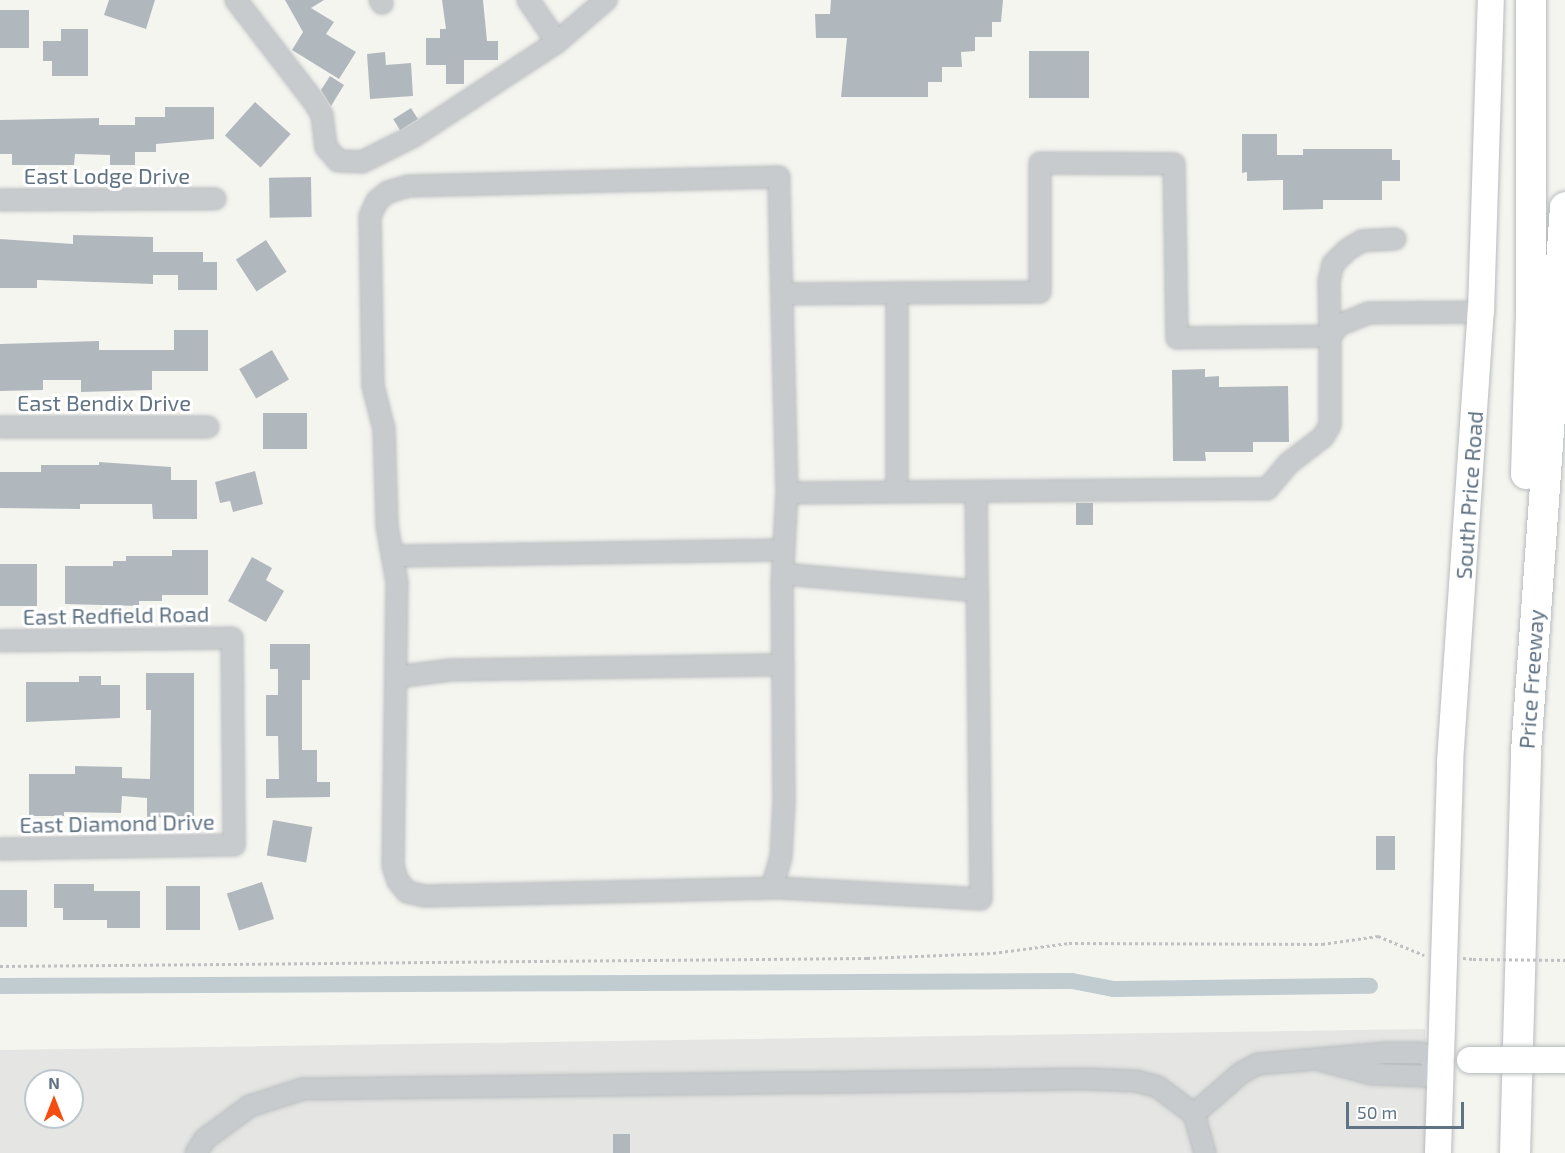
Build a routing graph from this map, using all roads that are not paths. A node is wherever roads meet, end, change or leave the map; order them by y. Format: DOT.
graph roads {
  1 [pos="236,0"];
  2 [pos="528,0"];
  3 [pos="606,0"];
  4 [pos="1491,0"];
  5 [pos="1531,0"];
  6 [pos="557,42"];
  7 [pos="215,199"];
  8 [pos="0,200"];
  9 [pos="1565,207"];
  10 [pos="1395,239"];
  11 [pos="897,293"];
  12 [pos="782,294"];
  13 [pos="1481,312"];
  14 [pos="1330,336"];
  15 [pos="0,427"];
  16 [pos="208,427"];
  17 [pos="897,492"];
  18 [pos="976,492"];
  19 [pos="788,493"];
  20 [pos="784,550"];
  21 [pos="394,556"];
  22 [pos="783,574"];
  23 [pos="978,591"];
  24 [pos="0,641"];
  25 [pos="783,665"];
  26 [pos="396,677"];
  27 [pos="1526,752"];
  28 [pos="234,845"];
  29 [pos="0,849"];
  30 [pos="772,888"];
  31 [pos="1439,1060"];
  32 [pos="1565,1060"];
  33 [pos="1194,1114"];
  34 [pos="196,1153"];
  35 [pos="1205,1153"];
  36 [pos="1438,1153"];
  37 [pos="1515,1153"];
  1 -- 6 [label="street"];
  2 -- 6 [label="street"];
  3 -- 6 [label="street"];
  4 -- 13 [label="main road, South Price Road"];
  5 -- 27 [label="highway"];
  7 -- 8 [label="street, East Lodge Drive"];
  9 -- 27 [label="highway, Price Freeway"];
  10 -- 14 [label="street"];
  11 -- 12 [label="street"];
  11 -- 14 [label="street"];
  11 -- 17 [label="street"];
  12 -- 19 [label="street"];
  12 -- 21 [label="street"];
  13 -- 14 [label="street"];
  13 -- 31 [label="main road, South Price Road"];
  14 -- 18 [label="street"];
  15 -- 16 [label="street, East Bendix Drive"];
  17 -- 18 [label="street"];
  17 -- 19 [label="street"];
  18 -- 23 [label="street"];
  19 -- 20 [label="street"];
  20 -- 21 [label="street"];
  20 -- 22 [label="street"];
  21 -- 26 [label="street"];
  22 -- 23 [label="street"];
  22 -- 25 [label="street"];
  23 -- 30 [label="street"];
  24 -- 28 [label="street, East Redfield Road"];
  25 -- 26 [label="street"];
  25 -- 30 [label="street"];
  26 -- 30 [label="street"];
  27 -- 37 [label="highway, Price Freeway"];
  28 -- 29 [label="street, East Diamond Drive"];
  31 -- 32 [label="main road, bridge"];
  31 -- 33 [label="street"];
  31 -- 36 [label="main road, South Price Road"];
  33 -- 34 [label="street"];
  33 -- 35 [label="street"];
}
